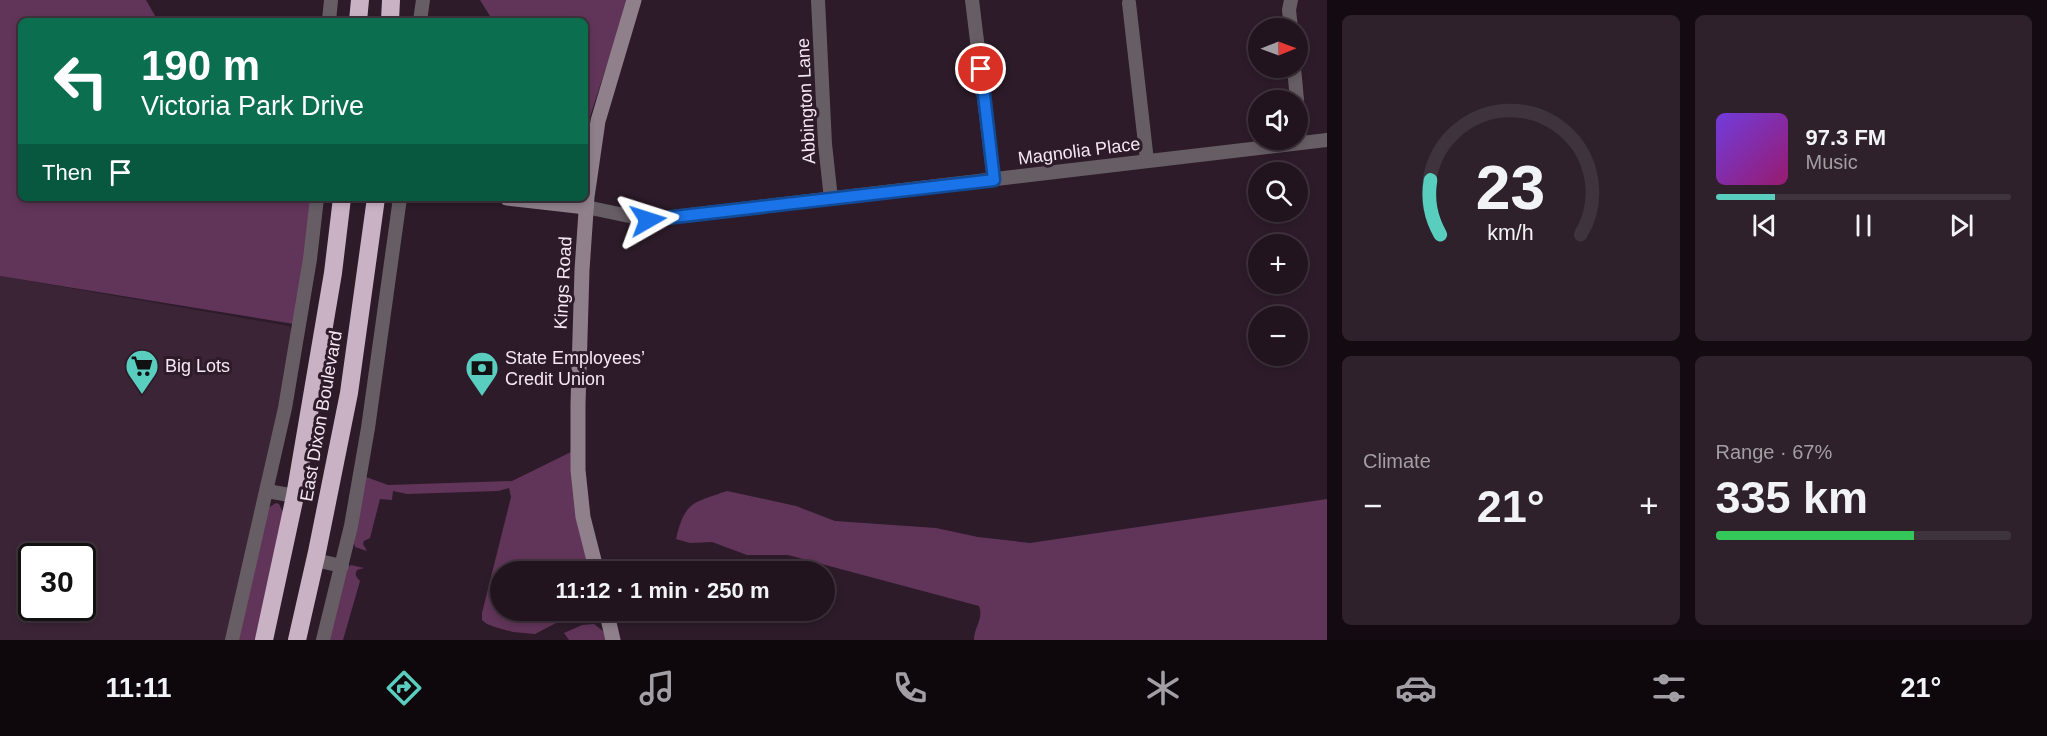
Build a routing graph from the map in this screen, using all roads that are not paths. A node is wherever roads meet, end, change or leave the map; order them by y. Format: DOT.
graph roads {
  1 [pos="330,0"];
  2 [pos="360,0"];
  3 [pos="391,0"];
  4 [pos="423,0"];
  5 [pos="634,0"];
  6 [pos="818,0"];
  7 [pos="972,0"];
  8 [pos="1291,0"];
  9 [pos="1129,3"];
  10 [pos="329,18"];
  11 [pos="358,18"];
  12 [pos="390,18"];
  13 [pos="420,18"];
  14 [pos="1289,18"];
  15 [pos="1327,140"];
  16 [pos="1308,141"];
  17 [pos="1248,148"];
  18 [pos="1147,161"];
  19 [pos="994,180"];
  20 [pos="588,189"];
  21 [pos="831,199"];
  22 [pos="317,201"];
  23 [pos="342,201"];
  24 [pos="376,201"];
  25 [pos="400,201"];
  26 [pos="533,201"];
  27 [pos="587,201"];
  28 [pos="586,207"];
  29 [pos="267,491"];
  30 [pos="295,496"];
  31 [pos="315,560"];
  32 [pos="594,561"];
  33 [pos="342,566"];
  34 [pos="609,621"];
  35 [pos="232,640"];
  36 [pos="264,640"];
  37 [pos="297,640"];
  38 [pos="324,640"];
  39 [pos="613,640"];
  1 -- 10 [label="street"];
  2 -- 11 [label="highway"];
  3 -- 12 [label="highway"];
  4 -- 13 [label="street"];
  5 -- 20 [label="street, Kings Road"];
  6 -- 21 [label="street, Abbington Lane"];
  7 -- 19 [label="street"];
  8 -- 14 [label="street"];
  9 -- 18 [label="street"];
  15 -- 16 [label="street, Magnolia Place"];
  17 -- 18 [label="street, Magnolia Place"];
  18 -- 19 [label="street, Magnolia Place"];
  19 -- 21 [label="street, Magnolia Place"];
  21 -- 28 [label="street, Magnolia Place"];
  22 -- 29 [label="street, East Dixon Boulevard"];
  23 -- 30 [label="highway, East Dixon Boulevard"];
  24 -- 31 [label="highway, East Dixon Boulevard"];
  25 -- 33 [label="street"];
  26 -- 28 [label="street"];
  27 -- 28 [label="street, Kings Road"];
  28 -- 32 [label="street, Kings Road"];
  29 -- 30 [label="street, East Dixon Boulevard"];
  29 -- 35 [label="street, East Dixon Boulevard"];
  30 -- 36 [label="highway, East Dixon Boulevard"];
  31 -- 33 [label="street"];
  31 -- 37 [label="highway, East Dixon Boulevard"];
  33 -- 38 [label="street"];
  34 -- 39 [label="street"];
}
